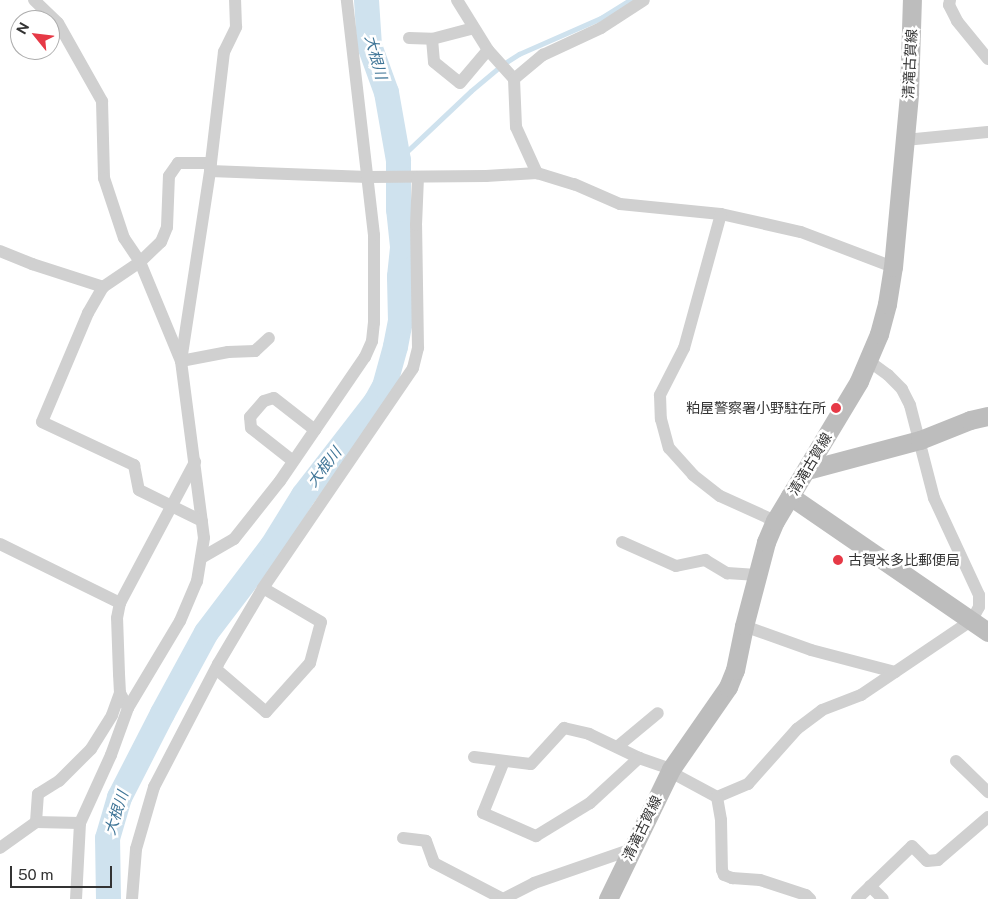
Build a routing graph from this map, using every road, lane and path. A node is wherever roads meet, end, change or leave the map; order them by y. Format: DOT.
graph roads {
  1 [pos="34,0"];
  2 [pos="235,0"];
  3 [pos="347,0"];
  4 [pos="457,0"];
  5 [pos="644,0"];
  6 [pos="912,0"];
  7 [pos="950,0"];
  8 [pos="474,28"];
  9 [pos="409,38"];
  10 [pos="432,39"];
  11 [pos="488,50"];
  12 [pos="988,59"];
  13 [pos="514,79"];
  14 [pos="988,132"];
  15 [pos="904,140"];
  16 [pos="210,167"];
  17 [pos="537,173"];
  18 [pos="368,177"];
  19 [pos="418,177"];
  20 [pos="721,214"];
  21 [pos="0,251"];
  22 [pos="140,262"];
  23 [pos="893,266"];
  24 [pos="103,287"];
  25 [pos="269,338"];
  26 [pos="181,361"];
  27 [pos="869,361"];
  28 [pos="988,416"];
  29 [pos="315,430"];
  30 [pos="920,440"];
  31 [pos="293,461"];
  32 [pos="195,462"];
  33 [pos="807,470"];
  34 [pos="790,496"];
  35 [pos="172,505"];
  36 [pos="202,521"];
  37 [pos="775,521"];
  38 [pos="622,542"];
  39 [pos="0,544"];
  40 [pos="201,558"];
  41 [pos="757,575"];
  42 [pos="263,588"];
  43 [pos="983,592"];
  44 [pos="120,603"];
  45 [pos="972,620"];
  46 [pos="744,626"];
  47 [pos="988,632"];
  48 [pos="216,669"];
  49 [pos="895,672"];
  50 [pos="120,692"];
  51 [pos="128,708"];
  52 [pos="658,713"];
  53 [pos="617,747"];
  54 [pos="474,757"];
  55 [pos="639,758"];
  56 [pos="504,761"];
  57 [pos="956,762"];
  58 [pos="671,769"];
  59 [pos="988,792"];
  60 [pos="717,797"];
  61 [pos="988,817"];
  62 [pos="36,822"];
  63 [pos="80,823"];
  64 [pos="403,838"];
  65 [pos="0,848"];
  66 [pos="632,849"];
  67 [pos="870,886"];
  68 [pos="76,899"];
  69 [pos="132,899"];
  70 [pos="608,899"];
  71 [pos="810,899"];
  72 [pos="857,899"];
  73 [pos="883,899"];
  1 -- 22 [label="street"];
  2 -- 16 [label="street"];
  3 -- 18 [label="street"];
  4 -- 8 [label="street"];
  5 -- 13 [label="street"];
  6 -- 15 [label="main road, 清滝古賀線"];
  7 -- 12 [label="street"];
  8 -- 10 [label="street"];
  8 -- 11 [label="street"];
  9 -- 10 [label="street"];
  10 -- 11 [label="street"];
  11 -- 13 [label="street"];
  13 -- 17 [label="street"];
  14 -- 15 [label="street"];
  15 -- 23 [label="main road, 清滝古賀線"];
  16 -- 18 [label="street"];
  16 -- 22 [label="street"];
  16 -- 26 [label="street"];
  17 -- 19 [label="street"];
  17 -- 20 [label="street"];
  18 -- 19 [label="street"];
  18 -- 29 [label="street"];
  19 -- 42 [label="street"];
  20 -- 23 [label="street"];
  20 -- 37 [label="street"];
  21 -- 24 [label="street"];
  22 -- 24 [label="street"];
  22 -- 26 [label="street"];
  23 -- 27 [label="main road, 清滝古賀線"];
  24 -- 35 [label="street"];
  25 -- 26 [label="street"];
  26 -- 32 [label="street"];
  27 -- 30 [label="street"];
  27 -- 33 [label="main road, 清滝古賀線"];
  28 -- 30 [label="main road"];
  29 -- 31 [label="street"];
  29 -- 31 [label="street"];
  30 -- 33 [label="main road"];
  30 -- 43 [label="street"];
  31 -- 40 [label="street"];
  32 -- 35 [label="street"];
  32 -- 36 [label="street"];
  33 -- 34 [label="main road, 清滝古賀線"];
  34 -- 37 [label="main road, 清滝古賀線"];
  34 -- 45 [label="main road"];
  35 -- 36 [label="street"];
  35 -- 44 [label="street"];
  36 -- 40 [label="street"];
  37 -- 41 [label="main road, 清滝古賀線"];
  38 -- 41 [label="street"];
  39 -- 44 [label="street"];
  40 -- 51 [label="street"];
  41 -- 46 [label="main road, 清滝古賀線"];
  42 -- 48 [label="street"];
  42 -- 48 [label="street"];
  43 -- 45 [label="street"];
  44 -- 50 [label="street"];
  45 -- 47 [label="main road"];
  45 -- 49 [label="street"];
  46 -- 49 [label="street"];
  46 -- 58 [label="main road, 清滝古賀線"];
  48 -- 69 [label="street"];
  49 -- 60 [label="street"];
  50 -- 51 [label="street"];
  50 -- 62 [label="street"];
  51 -- 63 [label="street"];
  52 -- 53 [label="street"];
  53 -- 55 [label="street"];
  53 -- 56 [label="street"];
  54 -- 56 [label="street"];
  55 -- 56 [label="street"];
  55 -- 58 [label="street"];
  57 -- 59 [label="street"];
  58 -- 60 [label="street"];
  58 -- 66 [label="main road, 清滝古賀線"];
  60 -- 71 [label="street"];
  61 -- 67 [label="street"];
  62 -- 63 [label="street"];
  62 -- 65 [label="street"];
  63 -- 68 [label="street"];
  64 -- 66 [label="street"];
  66 -- 70 [label="main road, 清滝古賀線"];
  67 -- 72 [label="street"];
  67 -- 73 [label="street"];
}
